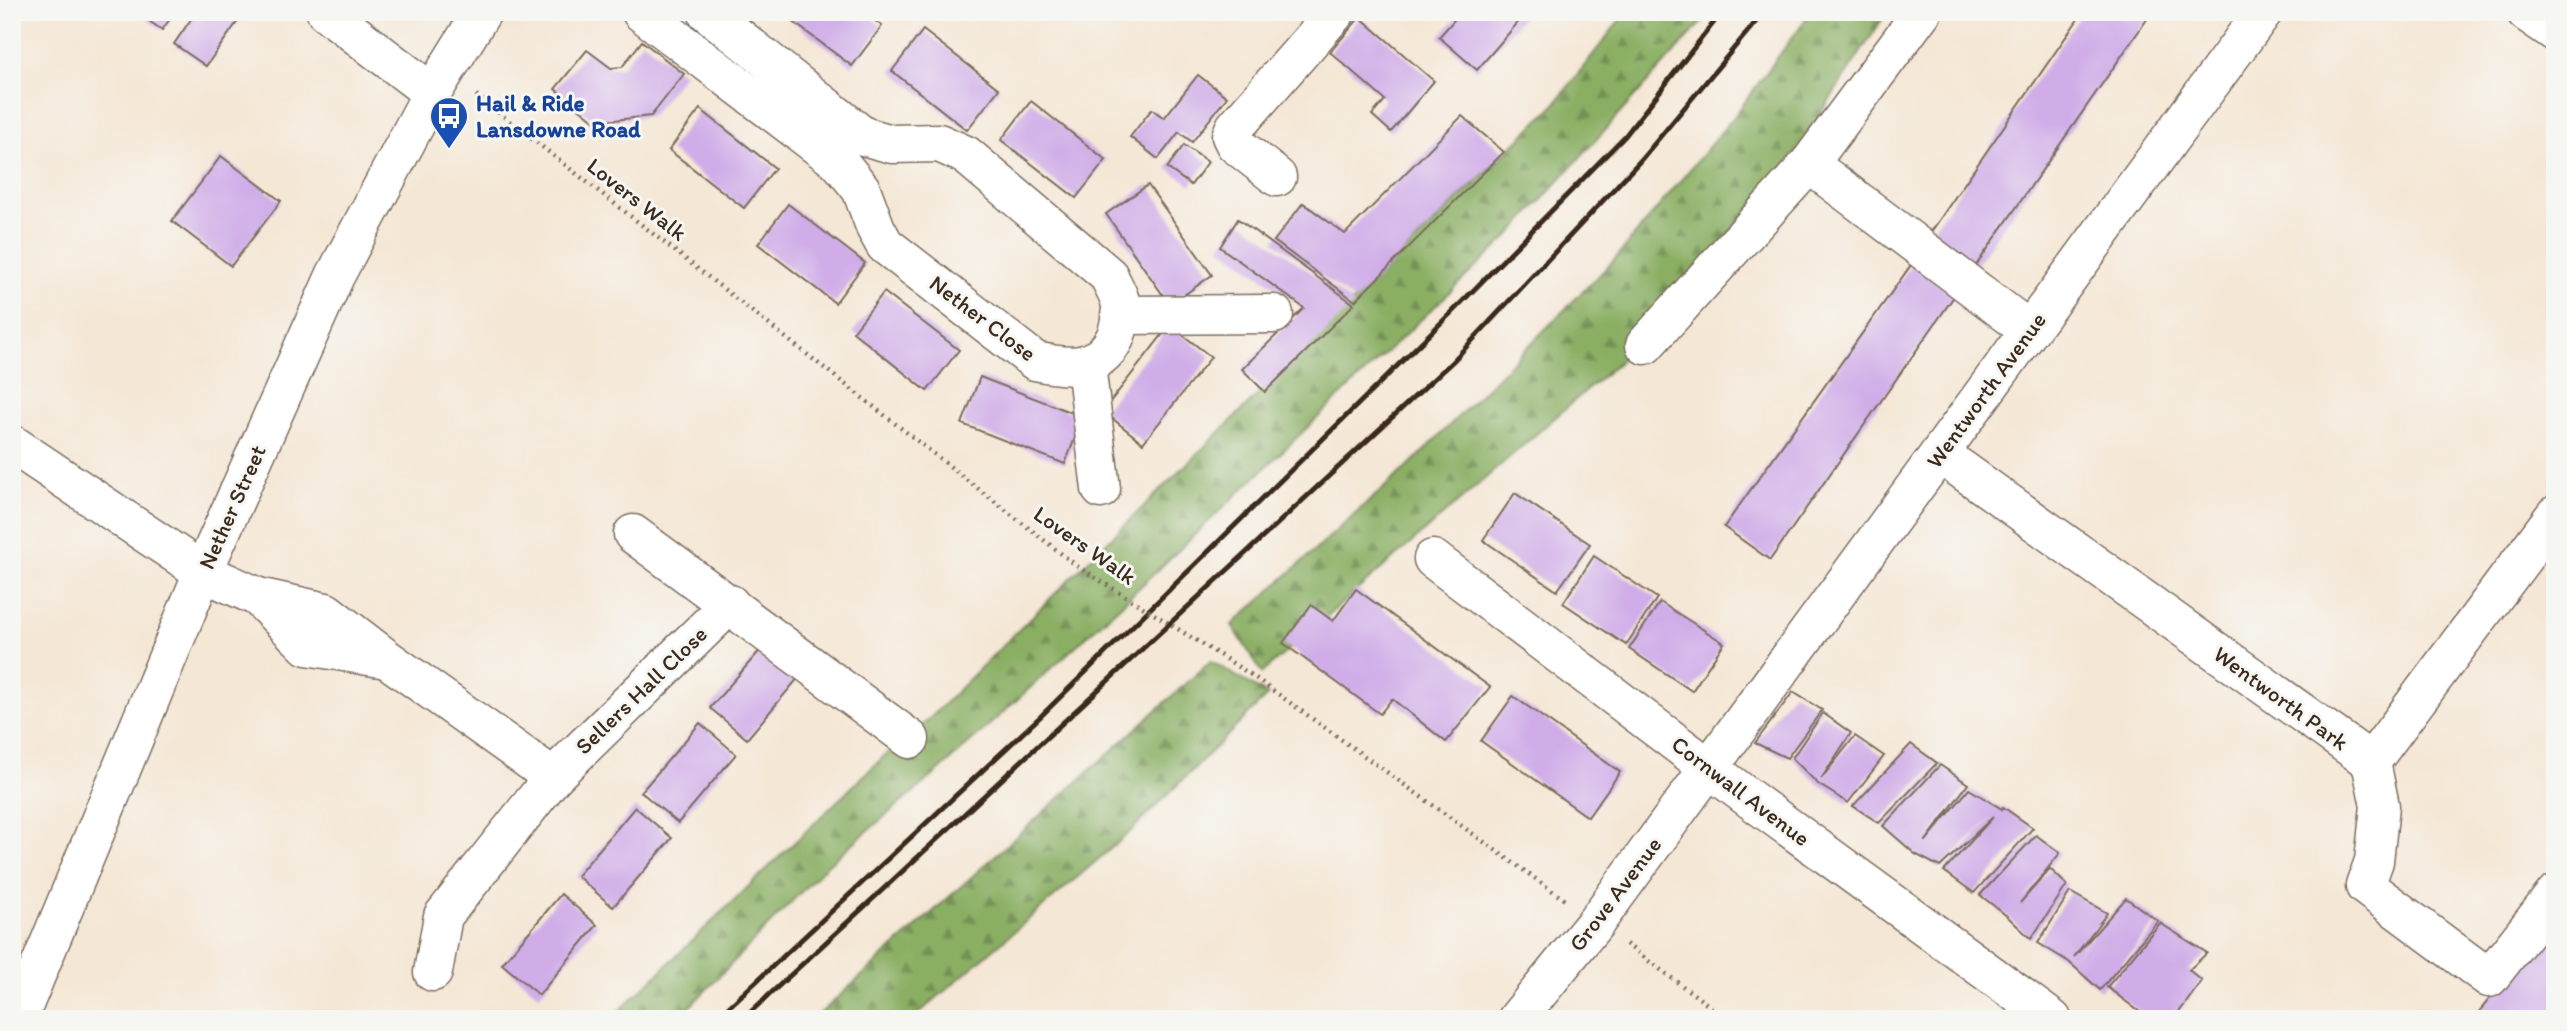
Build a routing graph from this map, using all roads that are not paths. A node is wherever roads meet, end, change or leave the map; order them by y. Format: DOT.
graph roads {
  1 [pos="326,12"];
  2 [pos="482,12"];
  3 [pos="641,12"];
  4 [pos="707,12"];
  5 [pos="1336,12"];
  6 [pos="1922,12"];
  7 [pos="2263,12"];
  8 [pos="2526,12"];
  9 [pos="2555,32"];
  10 [pos="438,82"];
  11 [pos="1809,164"];
  12 [pos="1277,177"];
  13 [pos="1274,314"];
  14 [pos="1120,315"];
  15 [pos="2029,330"];
  16 [pos="1645,345"];
  17 [pos="1086,365"];
  18 [pos="12,444"];
  19 [pos="1940,454"];
  20 [pos="1101,489"];
  21 [pos="2555,515"];
  22 [pos="633,534"];
  23 [pos="1433,559"];
  24 [pos="203,572"];
  25 [pos="730,604"];
  26 [pos="910,738"];
  27 [pos="2371,762"];
  28 [pos="1710,767"];
  29 [pos="553,777"];
  30 [pos="2555,894"];
  31 [pos="433,972"];
  32 [pos="18,1019"];
  33 [pos="1517,1019"];
  34 [pos="2052,1019"];
  1 -- 10 [label="street"];
  2 -- 10 [label="street, Nether Street"];
  3 -- 17 [label="street, Nether Close"];
  4 -- 14 [label="street"];
  5 -- 12 [label="street"];
  6 -- 11 [label="street"];
  7 -- 15 [label="street, Wentworth Avenue"];
  8 -- 9 [label="street"];
  10 -- 24 [label="street, Nether Street"];
  11 -- 15 [label="street"];
  11 -- 16 [label="street"];
  13 -- 14 [label="street"];
  14 -- 17 [label="street"];
  15 -- 19 [label="street, Wentworth Avenue"];
  17 -- 20 [label="street"];
  18 -- 24 [label="street"];
  19 -- 27 [label="street, Wentworth Park"];
  19 -- 28 [label="street, Wentworth Avenue"];
  21 -- 27 [label="street, Wentworth Park"];
  22 -- 25 [label="street"];
  23 -- 28 [label="street, Cornwall Avenue"];
  24 -- 29 [label="street"];
  24 -- 32 [label="street, Nether Street"];
  25 -- 26 [label="street"];
  25 -- 29 [label="street, Sellers Hall Close"];
  27 -- 30 [label="street"];
  28 -- 33 [label="street, Grove Avenue"];
  28 -- 34 [label="street, Cornwall Avenue"];
  29 -- 31 [label="street, Sellers Hall Close"];
}
